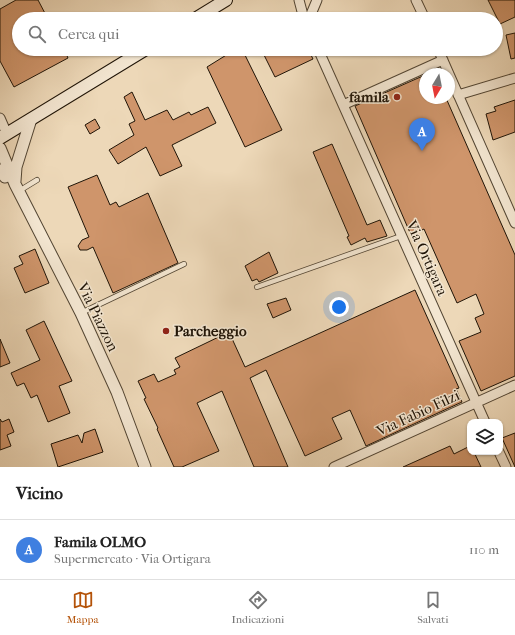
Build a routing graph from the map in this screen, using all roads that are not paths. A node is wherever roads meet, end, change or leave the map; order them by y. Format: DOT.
graph roads {
  1 [pos="226,0"];
  2 [pos="299,0"];
  3 [pos="316,0"];
  4 [pos="416,0"];
  5 [pos="206,12"];
  6 [pos="302,12"];
  7 [pos="312,12"];
  8 [pos="422,12"];
  9 [pos="134,56"];
  10 [pos="321,56"];
  11 [pos="441,56"];
  12 [pos="443,60"];
  13 [pos="446,68"];
  14 [pos="515,78"];
  15 [pos="455,88"];
  16 [pos="458,95"];
  17 [pos="343,105"];
  18 [pos="0,118"];
  19 [pos="31,119"];
  20 [pos="4,136"];
  21 [pos="0,148"];
  22 [pos="2,174"];
  23 [pos="37,180"];
  24 [pos="17,187"];
  25 [pos="515,223"];
  26 [pos="401,236"];
  27 [pos="184,264"];
  28 [pos="257,287"];
  29 [pos="81,313"];
  30 [pos="515,385"];
  31 [pos="476,402"];
  32 [pos="484,419"];
  33 [pos="500,455"];
  34 [pos="145,467"];
  35 [pos="334,467"];
  36 [pos="506,467"];
  1 -- 5 [label="main road"];
  2 -- 6 [label="street"];
  3 -- 7 [label="street"];
  4 -- 8 [label="street"];
  9 -- 19 [label="main road"];
  10 -- 17 [label="street, Via Ortigara"];
  11 -- 12 [label="street"];
  12 -- 13 [label="street"];
  12 -- 17 [label="street"];
  14 -- 16 [label="street"];
  15 -- 16 [label="street"];
  16 -- 25 [label="street"];
  17 -- 26 [label="street, Via Ortigara"];
  18 -- 20 [label="street"];
  19 -- 20 [label="main road"];
  19 -- 24 [label="street"];
  21 -- 24 [label="street, Via Piazzon"];
  22 -- 24 [label="street, Via Piazzon"];
  23 -- 24 [label="lane"];
  24 -- 29 [label="street, Via Piazzon"];
  26 -- 28 [label="lane"];
  26 -- 31 [label="street, Via Ortigara"];
  27 -- 29 [label="lane"];
  29 -- 34 [label="street, Via Piazzon"];
  30 -- 31 [label="street, Via Fabio Filzi"];
  31 -- 32 [label="street, Via Ortigara"];
  31 -- 35 [label="street, Via Fabio Filzi"];
  33 -- 36 [label="street"];
}
